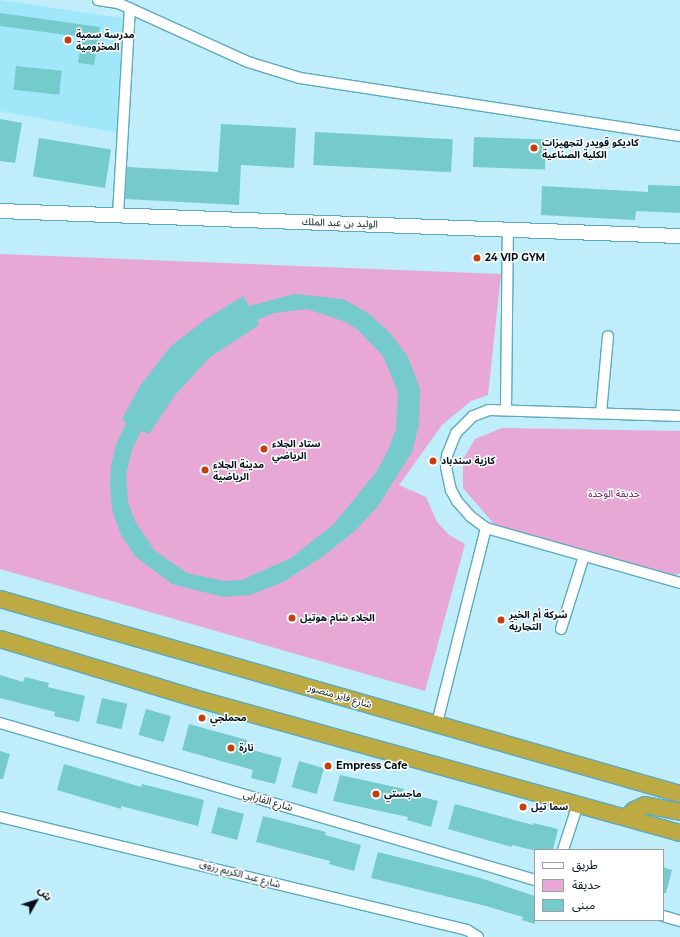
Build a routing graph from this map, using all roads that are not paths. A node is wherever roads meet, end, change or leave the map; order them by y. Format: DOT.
graph roads {
  1 [pos="98,0"];
  2 [pos="119,2"];
  3 [pos="130,8"];
  4 [pos="680,136"];
  5 [pos="0,211"];
  6 [pos="118,215"];
  7 [pos="508,229"];
  8 [pos="680,236"];
  9 [pos="608,336"];
  10 [pos="506,409"];
  11 [pos="601,413"];
  12 [pos="680,416"];
  13 [pos="486,528"];
  14 [pos="584,556"];
  15 [pos="680,583"];
  16 [pos="0,599"];
  17 [pos="560,630"];
  18 [pos="0,639"];
  19 [pos="0,723"];
  20 [pos="437,723"];
  21 [pos="680,794"];
  22 [pos="578,804"];
  23 [pos="680,812"];
  24 [pos="0,816"];
  25 [pos="627,817"];
  26 [pos="680,833"];
  27 [pos="563,849"];
  28 [pos="534,880"];
  29 [pos="664,916"];
  30 [pos="680,921"];
  31 [pos="478,937"];
  1 -- 2 [label="street"];
  2 -- 3 [label="street"];
  3 -- 4 [label="street"];
  3 -- 6 [label="street"];
  5 -- 6 [label="main road, الوليد بن عبد الملك"];
  6 -- 7 [label="main road, الوليد بن عبد الملك"];
  7 -- 8 [label="main road, الوليد بن عبد الملك"];
  7 -- 10 [label="street"];
  9 -- 11 [label="street"];
  10 -- 11 [label="street"];
  10 -- 13 [label="street"];
  11 -- 12 [label="street"];
  13 -- 14 [label="street"];
  13 -- 20 [label="street"];
  14 -- 15 [label="street"];
  14 -- 17 [label="street"];
  16 -- 20 [label="highway, شارع فايز منصور"];
  18 -- 22 [label="highway"];
  19 -- 28 [label="street, شارع الفارابي"];
  20 -- 21 [label="highway, شارع فايز منصور"];
  22 -- 25 [label="highway"];
  22 -- 27 [label="street"];
  23 -- 25 [label="highway"];
  24 -- 31 [label="street, شارع عبد الكريم رزوق"];
  25 -- 26 [label="highway"];
  29 -- 30 [label="street"];
}
